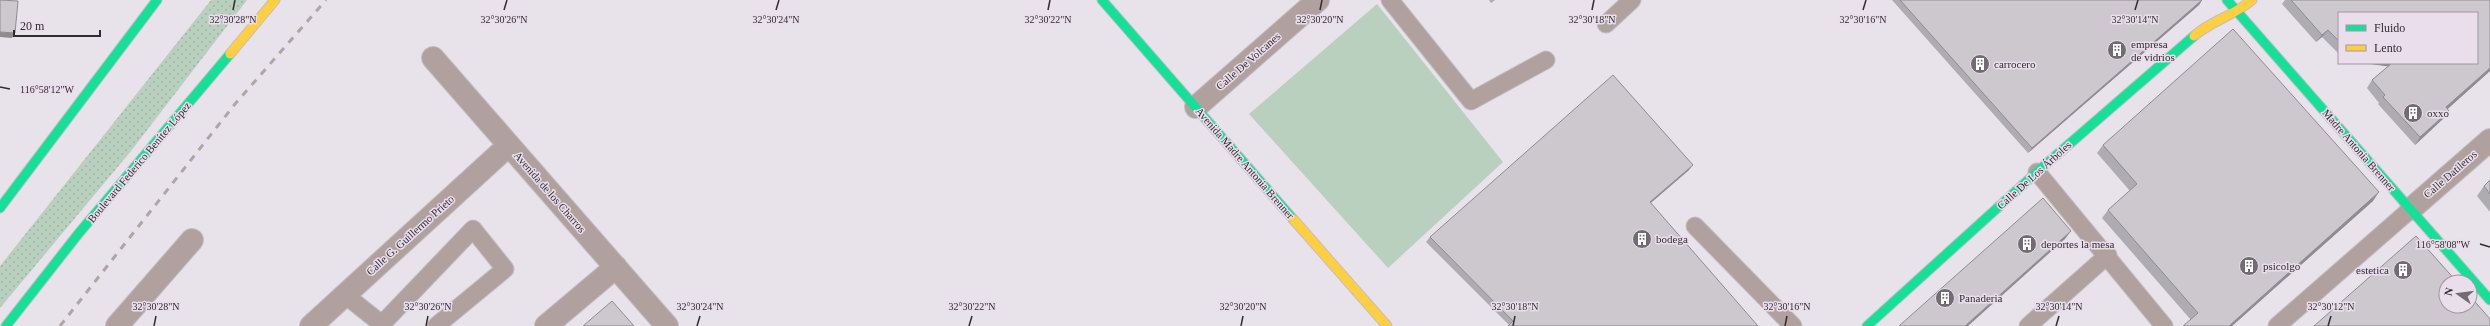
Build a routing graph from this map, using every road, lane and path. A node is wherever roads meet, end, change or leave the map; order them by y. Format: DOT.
graph roads {
  1 [pos="156,0"];
  2 [pos="275,0"];
  3 [pos="1102,0"];
  4 [pos="1318,0"];
  5 [pos="1390,0"];
  6 [pos="1632,0"];
  7 [pos="2227,0"];
  8 [pos="2252,0"];
  9 [pos="2238,12"];
  10 [pos="2208,14"];
  11 [pos="1606,24"];
  12 [pos="2204,28"];
  13 [pos="433,58"];
  14 [pos="1546,60"];
  15 [pos="1196,107"];
  16 [pos="2490,140"];
  17 [pos="509,145"];
  18 [pos="2038,172"];
  19 [pos="3,199"];
  20 [pos="2411,208"];
  21 [pos="1695,226"];
  22 [pos="192,240"];
  23 [pos="2108,255"];
  24 [pos="616,267"];
  25 [pos="344,294"];
  26 [pos="2490,300"];
  27 [pos="2157,323"];
  28 [pos="383,325"];
  29 [pos="6,326"];
  30 [pos="117,326"];
  31 [pos="311,326"];
  32 [pos="436,326"];
  33 [pos="546,326"];
  34 [pos="667,326"];
  35 [pos="1387,326"];
  36 [pos="1793,326"];
  37 [pos="1867,326"];
  38 [pos="2028,326"];
  39 [pos="2277,326"];
  1 -- 19 [label="street"];
  2 -- 29 [label="street, Boulevard Federico Benítez López"];
  3 -- 15 [label="street, Avenida Madre Antonia Brenner"];
  4 -- 15 [label="street, Calle De Volcanes"];
  5 -- 14 [label="lane"];
  6 -- 11 [label="lane"];
  7 -- 9 [label="street, Madre Antonia Brenner"];
  8 -- 9 [label="street, Calle De Los Árboles"];
  9 -- 12 [label="street, Calle De Los Árboles"];
  9 -- 20 [label="street, Madre Antonia Brenner"];
  10 -- 12 [label="street"];
  12 -- 18 [label="street, Calle De Los Árboles"];
  13 -- 17 [label="street, Avenida de los Charros"];
  15 -- 35 [label="street, Avenida Madre Antonia Brenner"];
  16 -- 20 [label="street, Calle Datileros"];
  17 -- 24 [label="street, Avenida de los Charros"];
  17 -- 25 [label="street, Calle G. Guillermo Prieto"];
  18 -- 23 [label="lane"];
  18 -- 37 [label="street, Calle De Los Árboles"];
  20 -- 26 [label="street, Madre Antonia Brenner"];
  20 -- 39 [label="lane"];
  21 -- 36 [label="lane"];
  22 -- 30 [label="street"];
  23 -- 27 [label="lane"];
  23 -- 38 [label="lane"];
  24 -- 33 [label="street"];
  24 -- 34 [label="street, Avenida de los Charros"];
  25 -- 28 [label="lane"];
  25 -- 31 [label="street, Calle G. Guillermo Prieto"];
  28 -- 32 [label="lane"];
}
